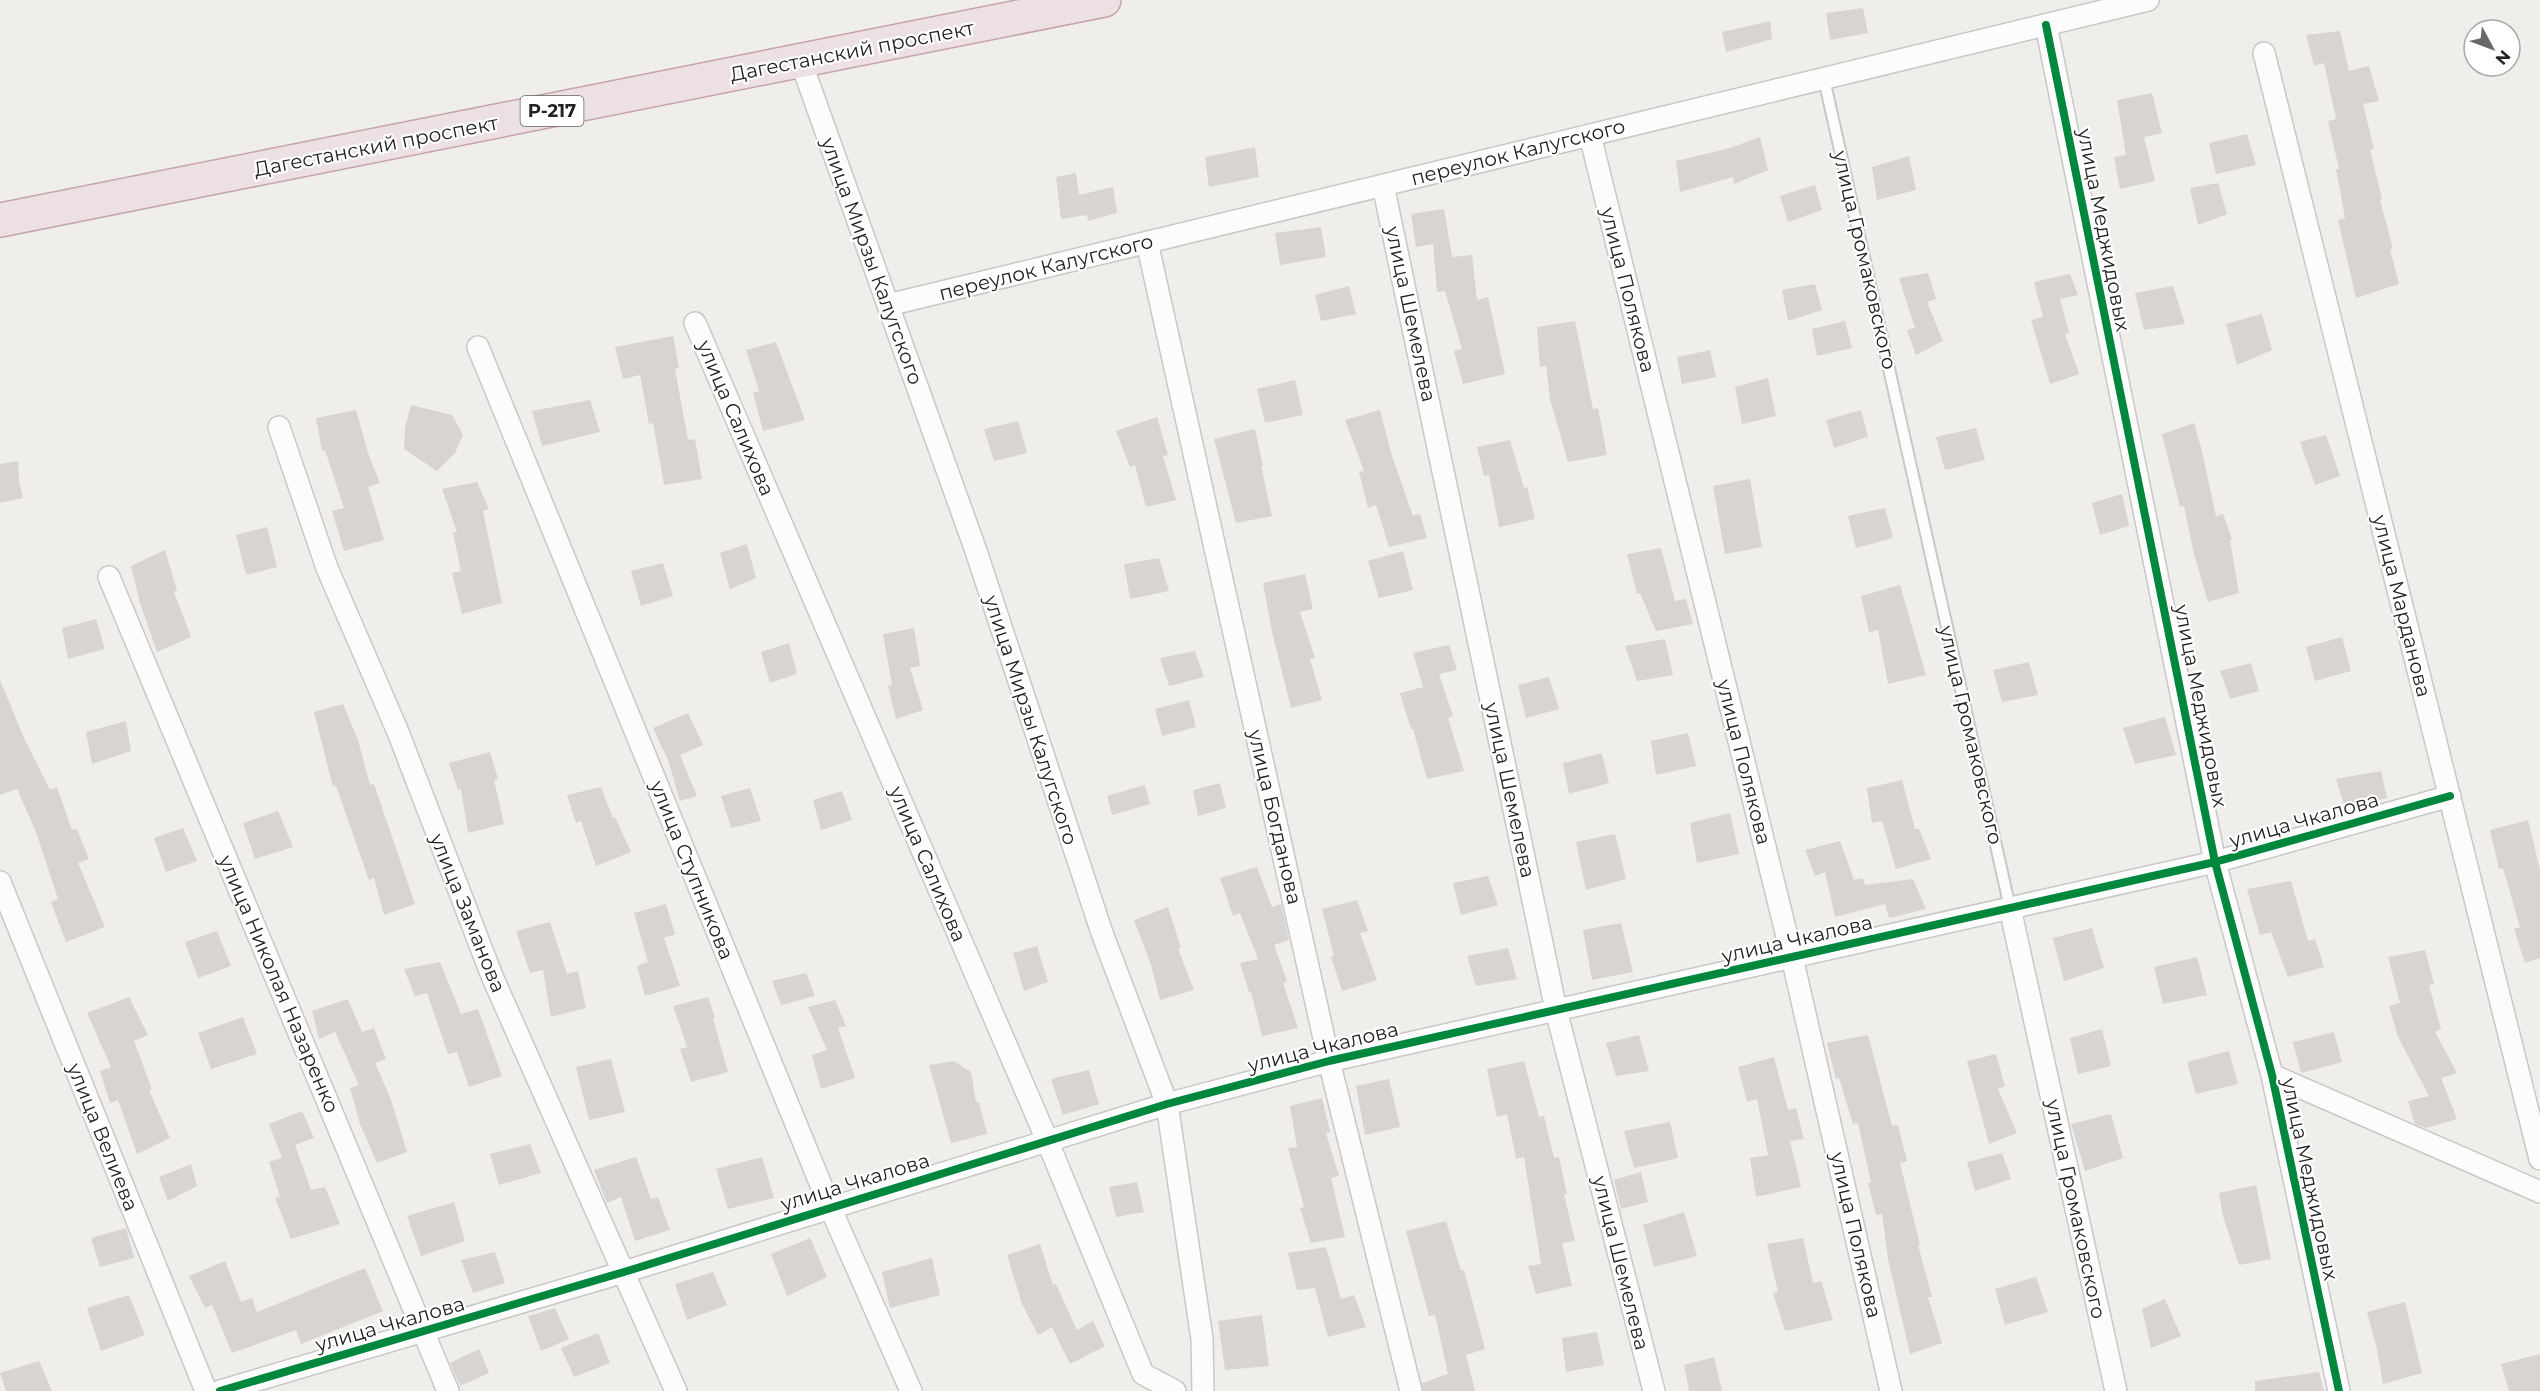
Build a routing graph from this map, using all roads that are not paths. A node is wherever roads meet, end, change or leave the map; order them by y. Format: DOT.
graph roads {
  1 [pos="1104,0"];
  2 [pos="2148,0"];
  3 [pos="2046,25"];
  4 [pos="2264,53"];
  5 [pos="801,62"];
  6 [pos="1824,79"];
  7 [pos="1590,135"];
  8 [pos="1383,185"];
  9 [pos="0,220"];
  10 [pos="1147,242"];
  11 [pos="888,305"];
  12 [pos="694,322"];
  13 [pos="478,347"];
  14 [pos="279,427"];
  15 [pos="109,577"];
  16 [pos="2450,796"];
  17 [pos="2215,862"];
  18 [pos="0,882"];
  19 [pos="2010,908"];
  20 [pos="1792,957"];
  21 [pos="1556,1010"];
  22 [pos="1329,1061"];
  23 [pos="2271,1075"];
  24 [pos="1167,1104"];
  25 [pos="1047,1140"];
  26 [pos="2540,1159"];
  27 [pos="2540,1192"];
  28 [pos="830,1207"];
  29 [pos="624,1272"];
  30 [pos="424,1332"];
  31 [pos="206,1391"];
  32 [pos="220,1391"];
  33 [pos="448,1391"];
  34 [pos="676,1391"];
  35 [pos="911,1391"];
  36 [pos="1175,1391"];
  37 [pos="1203,1391"];
  38 [pos="1411,1391"];
  39 [pos="1654,1391"];
  40 [pos="1891,1391"];
  41 [pos="2116,1391"];
  42 [pos="2338,1391"];
  1 -- 5 [label="highway, Дагестанский проспект / Р-217"];
  2 -- 3 [label="street, переулок Калугского"];
  3 -- 6 [label="street, переулок Калугского"];
  3 -- 17 [label="street, улица Меджидовых"];
  4 -- 16 [label="street, улица Марданова"];
  5 -- 9 [label="highway, Дагестанский проспект / Р-217"];
  5 -- 11 [label="street, улица Мирзы Калугского"];
  6 -- 7 [label="street, переулок Калугского"];
  6 -- 19 [label="lane, улица Громаковского"];
  7 -- 8 [label="street, переулок Калугского"];
  7 -- 20 [label="street, улица Полякова"];
  8 -- 10 [label="street, переулок Калугского"];
  8 -- 21 [label="street, улица Шемелева"];
  10 -- 11 [label="street, переулок Калугского"];
  10 -- 22 [label="street, улица Богданова"];
  11 -- 24 [label="street, улица Мирзы Калугского"];
  12 -- 25 [label="street, улица Салихова"];
  13 -- 28 [label="street, улица Ступникова"];
  14 -- 29 [label="street, улица Заманова"];
  15 -- 30 [label="street, улица Николая Назаренко"];
  16 -- 17 [label="street, улица Чкалова"];
  16 -- 26 [label="street, улица Марданова"];
  17 -- 19 [label="street, улица Чкалова"];
  17 -- 23 [label="street, улица Меджидовых"];
  18 -- 31 [label="street, улица Велиева"];
  19 -- 20 [label="street, улица Чкалова"];
  19 -- 41 [label="street, улица Громаковского"];
  20 -- 21 [label="street, улица Чкалова"];
  20 -- 40 [label="street, улица Полякова"];
  21 -- 22 [label="street, улица Чкалова"];
  21 -- 39 [label="street, улица Шемелева"];
  22 -- 24 [label="street, улица Чкалова"];
  22 -- 38 [label="street, улица Богданова"];
  23 -- 27 [label="street"];
  23 -- 42 [label="street, улица Меджидовых"];
  24 -- 25 [label="street, улица Чкалова"];
  24 -- 37 [label="street, улица Мирзы Калугского"];
  25 -- 28 [label="street, улица Чкалова"];
  25 -- 36 [label="street, улица Салихова"];
  28 -- 29 [label="street, улица Чкалова"];
  28 -- 35 [label="street, улица Ступникова"];
  29 -- 30 [label="street, улица Чкалова"];
  29 -- 34 [label="street, улица Заманова"];
  30 -- 32 [label="street, улица Чкалова"];
  30 -- 33 [label="street, улица Николая Назаренко"];
}
